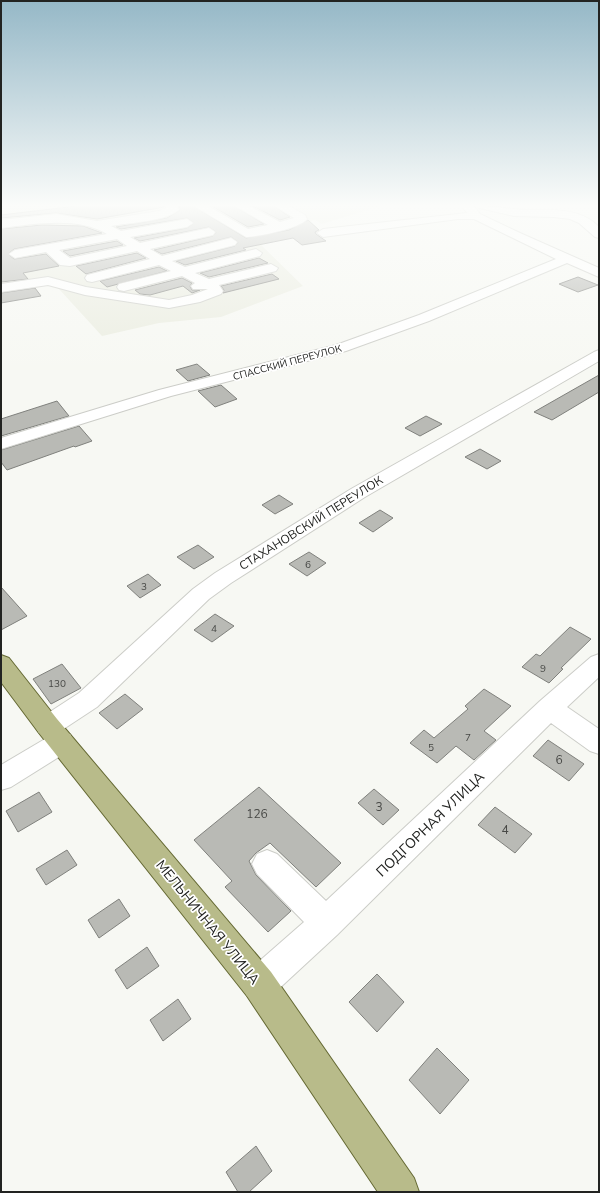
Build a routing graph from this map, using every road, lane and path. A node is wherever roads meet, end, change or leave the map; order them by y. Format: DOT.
graph roads {
  1 [pos="18,262"];
  2 [pos="154,262"];
  3 [pos="163,262"];
  4 [pos="222,262"];
  5 [pos="560,262"];
  6 [pos="581,262"];
  7 [pos="20,267"];
  8 [pos="271,268"];
  9 [pos="182,272"];
  10 [pos="599,273"];
  11 [pos="92,278"];
  12 [pos="208,284"];
  13 [pos="124,287"];
  14 [pos="1,288"];
  15 [pos="599,355"];
  16 [pos="1,444"];
  17 [pos="599,663"];
  18 [pos="1,664"];
  19 [pos="549,708"];
  20 [pos="55,734"];
  21 [pos="599,743"];
  22 [pos="1,779"];
  23 [pos="266,864"];
  24 [pos="326,924"];
  25 [pos="259,984"];
  26 [pos="400,1192"];
  1 -- 7 [label="street"];
  2 -- 11 [label="street"];
  3 -- 9 [label="street"];
  4 -- 9 [label="street"];
  5 -- 16 [label="street, СПАССКИЙ ПЕРЕУЛОК"];
  6 -- 10 [label="street"];
  8 -- 12 [label="street"];
  9 -- 12 [label="street"];
  9 -- 13 [label="street"];
  12 -- 14 [label="street"];
  15 -- 20 [label="street, СТАХАНОВСКИЙ ПЕРЕУЛОК"];
  17 -- 19 [label="street, ПОДГОРНАЯ УЛИЦА"];
  18 -- 20 [label="main road, МЕЛЬНИЧНАЯ УЛИЦА"];
  19 -- 21 [label="street"];
  19 -- 24 [label="street, ПОДГОРНАЯ УЛИЦА"];
  20 -- 22 [label="street, СТАХАНОВСКИЙ ПЕРЕУЛОК"];
  20 -- 25 [label="main road, МЕЛЬНИЧНАЯ УЛИЦА"];
  23 -- 24 [label="street"];
  24 -- 25 [label="street, ПОДГОРНАЯ УЛИЦА"];
  25 -- 26 [label="main road, МЕЛЬНИЧНАЯ УЛИЦА"];
}
